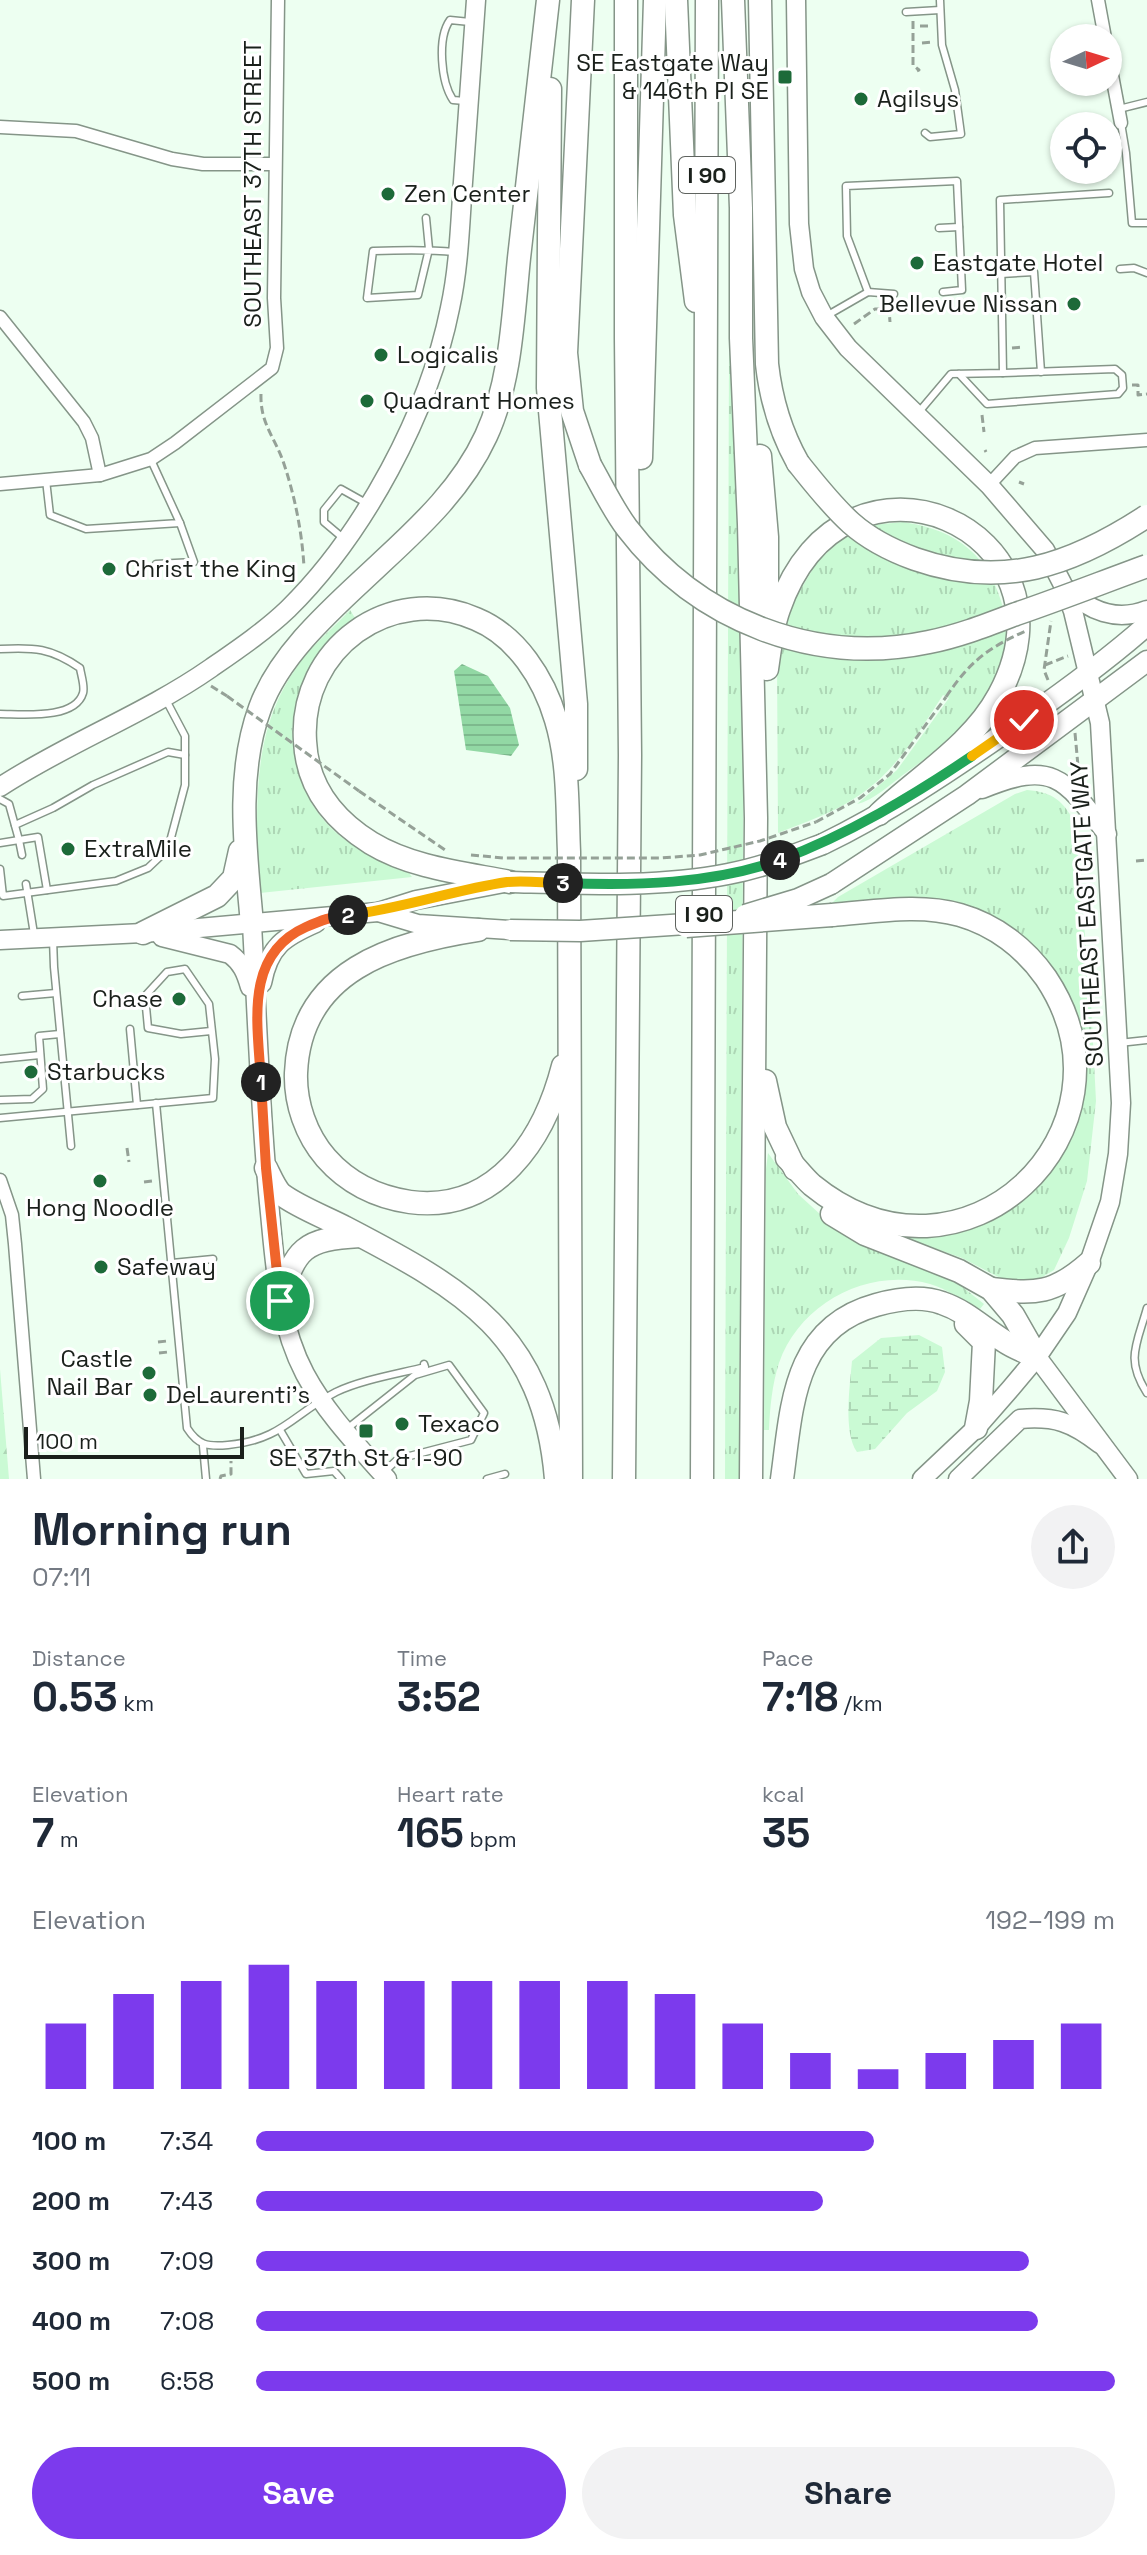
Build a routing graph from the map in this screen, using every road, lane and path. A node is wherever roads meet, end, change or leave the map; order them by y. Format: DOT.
graph roads {
  1 [pos="278,0"];
  2 [pos="476,0"];
  3 [pos="549,0"];
  4 [pos="583,0"];
  5 [pos="626,0"];
  6 [pos="655,0"];
  7 [pos="676,0"];
  8 [pos="707,0"];
  9 [pos="733,0"];
  10 [pos="760,0"];
  11 [pos="796,0"];
  12 [pos="940,0"];
  13 [pos="1098,0"];
  14 [pos="940,10"];
  15 [pos="906,12"];
  16 [pos="913,17"];
  17 [pos="474,22"];
  18 [pos="1102,24"];
  19 [pos="920,26"];
  20 [pos="932,26"];
  21 [pos="934,42"];
  22 [pos="922,43"];
  23 [pos="925,62"];
  24 [pos="1116,96"];
  25 [pos="468,101"];
  26 [pos="1147,102"];
  27 [pos="1118,109"];
  28 [pos="1119,112"];
  29 [pos="0,127"];
  30 [pos="1122,132"];
  31 [pos="925,133"];
  32 [pos="275,164"];
  33 [pos="1109,193"];
  34 [pos="741,208"];
  35 [pos="426,218"];
  36 [pos="1147,223"];
  37 [pos="959,227"];
  38 [pos="939,228"];
  39 [pos="429,249"];
  40 [pos="458,252"];
  41 [pos="1120,269"];
  42 [pos="1147,273"];
  43 [pos="1001,274"];
  44 [pos="868,292"];
  45 [pos="943,292"];
  46 [pos="894,294"];
  47 [pos="0,317"];
  48 [pos="824,317"];
  49 [pos="890,322"];
  50 [pos="854,324"];
  51 [pos="1023,347"];
  52 [pos="1012,348"];
  53 [pos="706,349"];
  54 [pos="1041,372"];
  55 [pos="1003,373"];
  56 [pos="959,374"];
  57 [pos="261,378"];
  58 [pos="1130,385"];
  59 [pos="1147,394"];
  60 [pos="982,415"];
  61 [pos="915,416"];
  62 [pos="984,431"];
  63 [pos="1147,440"];
  64 [pos="151,459"];
  65 [pos="100,475"];
  66 [pos="46,480"];
  67 [pos="0,484"];
  68 [pos="989,485"];
  69 [pos="369,505"];
  70 [pos="1147,516"];
  71 [pos="180,523"];
  72 [pos="345,539"];
  73 [pos="156,564"];
  74 [pos="1147,566"];
  75 [pos="304,569"];
  76 [pos="1062,583"];
  77 [pos="1147,610"];
  78 [pos="1050,619"];
  79 [pos="1147,625"];
  80 [pos="0,649"];
  81 [pos="1147,661"];
  82 [pos="1054,663"];
  83 [pos="1045,665"];
  84 [pos="767,669"];
  85 [pos="1087,673"];
  86 [pos="1046,676"];
  87 [pos="211,685"];
  88 [pos="165,697"];
  89 [pos="946,697"];
  90 [pos="1094,700"];
  91 [pos="0,714"];
  92 [pos="1077,737"];
  93 [pos="185,755"];
  94 [pos="630,755"];
  95 [pos="1079,779"];
  96 [pos="0,787"];
  97 [pos="967,795"];
  98 [pos="0,799"];
  99 [pos="879,814"];
  100 [pos="756,818"];
  101 [pos="15,825"];
  102 [pos="1107,834"];
  103 [pos="245,839"];
  104 [pos="19,840"];
  105 [pos="0,843"];
  106 [pos="569,852"];
  107 [pos="457,853"];
  108 [pos="22,855"];
  109 [pos="471,855"];
  110 [pos="1147,860"];
  111 [pos="1136,861"];
  112 [pos="0,869"];
  113 [pos="510,882"];
  114 [pos="26,884"];
  115 [pos="47,890"];
  116 [pos="27,893"];
  117 [pos="378,912"];
  118 [pos="331,916"];
  119 [pos="252,924"];
  120 [pos="686,926"];
  121 [pos="478,930"];
  122 [pos="510,930"];
  123 [pos="143,933"];
  124 [pos="44,937"];
  125 [pos="0,940"];
  126 [pos="56,993"];
  127 [pos="22,996"];
  128 [pos="756,997"];
  129 [pos="257,1009"];
  130 [pos="569,1018"];
  131 [pos="130,1029"];
  132 [pos="211,1031"];
  133 [pos="60,1034"];
  134 [pos="1147,1040"];
  135 [pos="1119,1043"];
  136 [pos="40,1055"];
  137 [pos="0,1059"];
  138 [pos="0,1100"];
  139 [pos="156,1103"];
  140 [pos="137,1105"];
  141 [pos="68,1111"];
  142 [pos="0,1118"];
  143 [pos="71,1146"];
  144 [pos="127,1148"];
  145 [pos="787,1158"];
  146 [pos="129,1162"];
  147 [pos="266,1168"];
  148 [pos="0,1180"];
  149 [pos="156,1180"];
  150 [pos="144,1182"];
  151 [pos="6,1222"];
  152 [pos="361,1236"];
  153 [pos="213,1259"];
  154 [pos="172,1263"];
  155 [pos="1089,1263"];
  156 [pos="991,1289"];
  157 [pos="280,1301"];
  158 [pos="941,1302"];
  159 [pos="1147,1308"];
  160 [pos="171,1340"];
  161 [pos="158,1342"];
  162 [pos="172,1351"];
  163 [pos="159,1353"];
  164 [pos="1037,1357"];
  165 [pos="424,1364"];
  166 [pos="1147,1393"];
  167 [pos="321,1402"];
  168 [pos="976,1428"];
  169 [pos="280,1430"];
  170 [pos="346,1431"];
  171 [pos="1100,1444"];
  172 [pos="203,1446"];
  173 [pos="231,1461"];
  174 [pos="505,1474"];
  175 [pos="385,1476"];
  176 [pos="34,1479"];
  177 [pos="206,1479"];
  178 [pos="220,1479"];
  179 [pos="341,1479"];
  180 [pos="487,1479"];
  181 [pos="556,1479"];
  182 [pos="571,1479"];
  183 [pos="624,1479"];
  184 [pos="702,1479"];
  185 [pos="751,1479"];
  186 [pos="782,1479"];
  187 [pos="922,1479"];
  188 [pos="958,1479"];
  189 [pos="1128,1479"];
  1 -- 32 [label="street, SOUTHEAST 37TH STREET"];
  2 -- 17 [label="main road"];
  3 -- 103 [label="highway"];
  3 -- 106 [label="highway"];
  4 -- 74 [label="highway, bridge"];
  5 -- 94 [label="highway"];
  6 -- 94 [label="highway"];
  7 -- 53 [label="highway"];
  8 -- 53 [label="highway, I 90"];
  9 -- 34 [label="highway"];
  10 -- 70 [label="highway, bridge"];
  11 -- 48 [label="main road, SOUTHEAST EASTGATE WAY"];
  12 -- 14 [label="lane"];
  13 -- 18 [label="street"];
  14 -- 15 [label="lane"];
  14 -- 31 [label="lane"];
  16 -- 23 [label="path"];
  17 -- 25 [label="main road"];
  17 -- 25 [label="lane"];
  19 -- 20 [label="path"];
  21 -- 22 [label="path"];
  24 -- 27 [label="street"];
  25 -- 40 [label="main road"];
  26 -- 27 [label="lane"];
  27 -- 28 [label="street"];
  29 -- 32 [label="street"];
  30 -- 36 [label="lane"];
  32 -- 57 [label="street, SOUTHEAST 37TH STREET"];
  33 -- 43 [label="lane"];
  34 -- 84 [label="highway"];
  34 -- 100 [label="highway"];
  35 -- 39 [label="lane"];
  37 -- 38 [label="lane"];
  37 -- 44 [label="lane"];
  37 -- 45 [label="lane"];
  39 -- 39 [label="lane"];
  39 -- 40 [label="lane"];
  40 -- 69 [label="main road"];
  41 -- 42 [label="lane"];
  43 -- 54 [label="lane"];
  43 -- 55 [label="lane"];
  44 -- 46 [label="lane"];
  44 -- 48 [label="lane"];
  47 -- 65 [label="street"];
  48 -- 61 [label="main road, SOUTHEAST EASTGATE WAY"];
  49 -- 50 [label="path"];
  51 -- 52 [label="path"];
  53 -- 184 [label="highway, I 90"];
  54 -- 55 [label="lane"];
  54 -- 56 [label="lane"];
  55 -- 56 [label="lane"];
  56 -- 61 [label="lane"];
  57 -- 64 [label="street"];
  57 -- 75 [label="path"];
  58 -- 59 [label="path"];
  60 -- 62 [label="path"];
  61 -- 68 [label="main road, SOUTHEAST EASTGATE WAY"];
  63 -- 68 [label="street"];
  64 -- 65 [label="street"];
  64 -- 71 [label="lane"];
  65 -- 66 [label="street"];
  66 -- 67 [label="street"];
  66 -- 71 [label="lane"];
  68 -- 76 [label="main road, SOUTHEAST EASTGATE WAY"];
  69 -- 72 [label="main road"];
  69 -- 72 [label="lane"];
  71 -- 73 [label="lane"];
  72 -- 88 [label="main road"];
  76 -- 77 [label="main road"];
  76 -- 85 [label="main road, SOUTHEAST EASTGATE WAY"];
  78 -- 83 [label="path"];
  79 -- 85 [label="main road"];
  80 -- 91 [label="lane"];
  81 -- 90 [label="main road"];
  82 -- 83 [label="path"];
  83 -- 86 [label="path"];
  84 -- 99 [label="highway"];
  84 -- 100 [label="highway"];
  85 -- 90 [label="main road, SOUTHEAST EASTGATE WAY"];
  85 -- 99 [label="main road"];
  87 -- 107 [label="path, bridge"];
  88 -- 93 [label="lane"];
  88 -- 96 [label="main road"];
  89 -- 109 [label="path, bridge"];
  90 -- 97 [label="main road"];
  90 -- 102 [label="main road, SOUTHEAST EASTGATE WAY"];
  92 -- 95 [label="path"];
  93 -- 101 [label="lane"];
  93 -- 115 [label="lane"];
  94 -- 183 [label="highway"];
  97 -- 102 [label="main road"];
  97 -- 120 [label="main road, bridge"];
  98 -- 101 [label="lane"];
  99 -- 113 [label="main road, bridge"];
  100 -- 128 [label="highway"];
  101 -- 104 [label="lane"];
  102 -- 135 [label="main road, SOUTHEAST EASTGATE WAY"];
  103 -- 119 [label="highway"];
  103 -- 123 [label="highway"];
  104 -- 105 [label="lane"];
  104 -- 108 [label="lane"];
  104 -- 115 [label="lane"];
  106 -- 113 [label="highway"];
  106 -- 130 [label="highway"];
  110 -- 111 [label="path"];
  112 -- 116 [label="lane"];
  113 -- 117 [label="main road"];
  114 -- 116 [label="lane"];
  115 -- 116 [label="lane"];
  116 -- 124 [label="lane"];
  117 -- 118 [label="main road"];
  117 -- 121 [label="main road"];
  118 -- 119 [label="main road"];
  118 -- 129 [label="main road"];
  119 -- 123 [label="main road"];
  119 -- 129 [label="main road"];
  120 -- 122 [label="main road, bridge"];
  120 -- 145 [label="highway, bridge"];
  121 -- 122 [label="main road"];
  121 -- 130 [label="highway"];
  123 -- 124 [label="main road"];
  123 -- 129 [label="main road"];
  124 -- 125 [label="main road"];
  124 -- 126 [label="lane"];
  126 -- 127 [label="lane"];
  126 -- 133 [label="lane"];
  128 -- 145 [label="highway"];
  128 -- 185 [label="highway"];
  129 -- 147 [label="main road"];
  130 -- 182 [label="highway"];
  131 -- 140 [label="lane"];
  132 -- 132 [label="lane"];
  132 -- 139 [label="lane"];
  133 -- 136 [label="lane"];
  133 -- 141 [label="lane"];
  134 -- 135 [label="lane"];
  135 -- 155 [label="main road, SOUTHEAST EASTGATE WAY"];
  136 -- 137 [label="lane"];
  136 -- 138 [label="lane"];
  139 -- 140 [label="lane"];
  139 -- 154 [label="lane"];
  140 -- 141 [label="lane"];
  141 -- 142 [label="lane"];
  141 -- 143 [label="lane"];
  144 -- 146 [label="path"];
  145 -- 156 [label="highway"];
  147 -- 152 [label="highway"];
  147 -- 157 [label="main road"];
  148 -- 151 [label="street"];
  149 -- 150 [label="path"];
  151 -- 176 [label="street"];
  152 -- 157 [label="highway"];
  152 -- 181 [label="highway"];
  153 -- 154 [label="lane"];
  154 -- 172 [label="lane"];
  155 -- 156 [label="highway"];
  155 -- 164 [label="main road, SOUTHEAST EASTGATE WAY"];
  156 -- 164 [label="highway"];
  157 -- 167 [label="main road"];
  158 -- 164 [label="highway"];
  158 -- 168 [label="highway"];
  158 -- 186 [label="highway"];
  159 -- 166 [label="lane"];
  160 -- 161 [label="path"];
  162 -- 163 [label="path"];
  164 -- 168 [label="main road, SOUTHEAST EASTGATE WAY"];
  164 -- 171 [label="main road"];
  165 -- 167 [label="lane"];
  167 -- 169 [label="lane"];
  167 -- 170 [label="main road"];
  168 -- 187 [label="main road, SOUTHEAST EASTGATE WAY"];
  169 -- 172 [label="lane"];
  169 -- 179 [label="lane"];
  170 -- 175 [label="main road"];
  170 -- 175 [label="lane"];
  171 -- 188 [label="main road"];
  171 -- 189 [label="main road"];
  172 -- 177 [label="lane"];
  173 -- 178 [label="path"];
  174 -- 180 [label="lane"];
}
